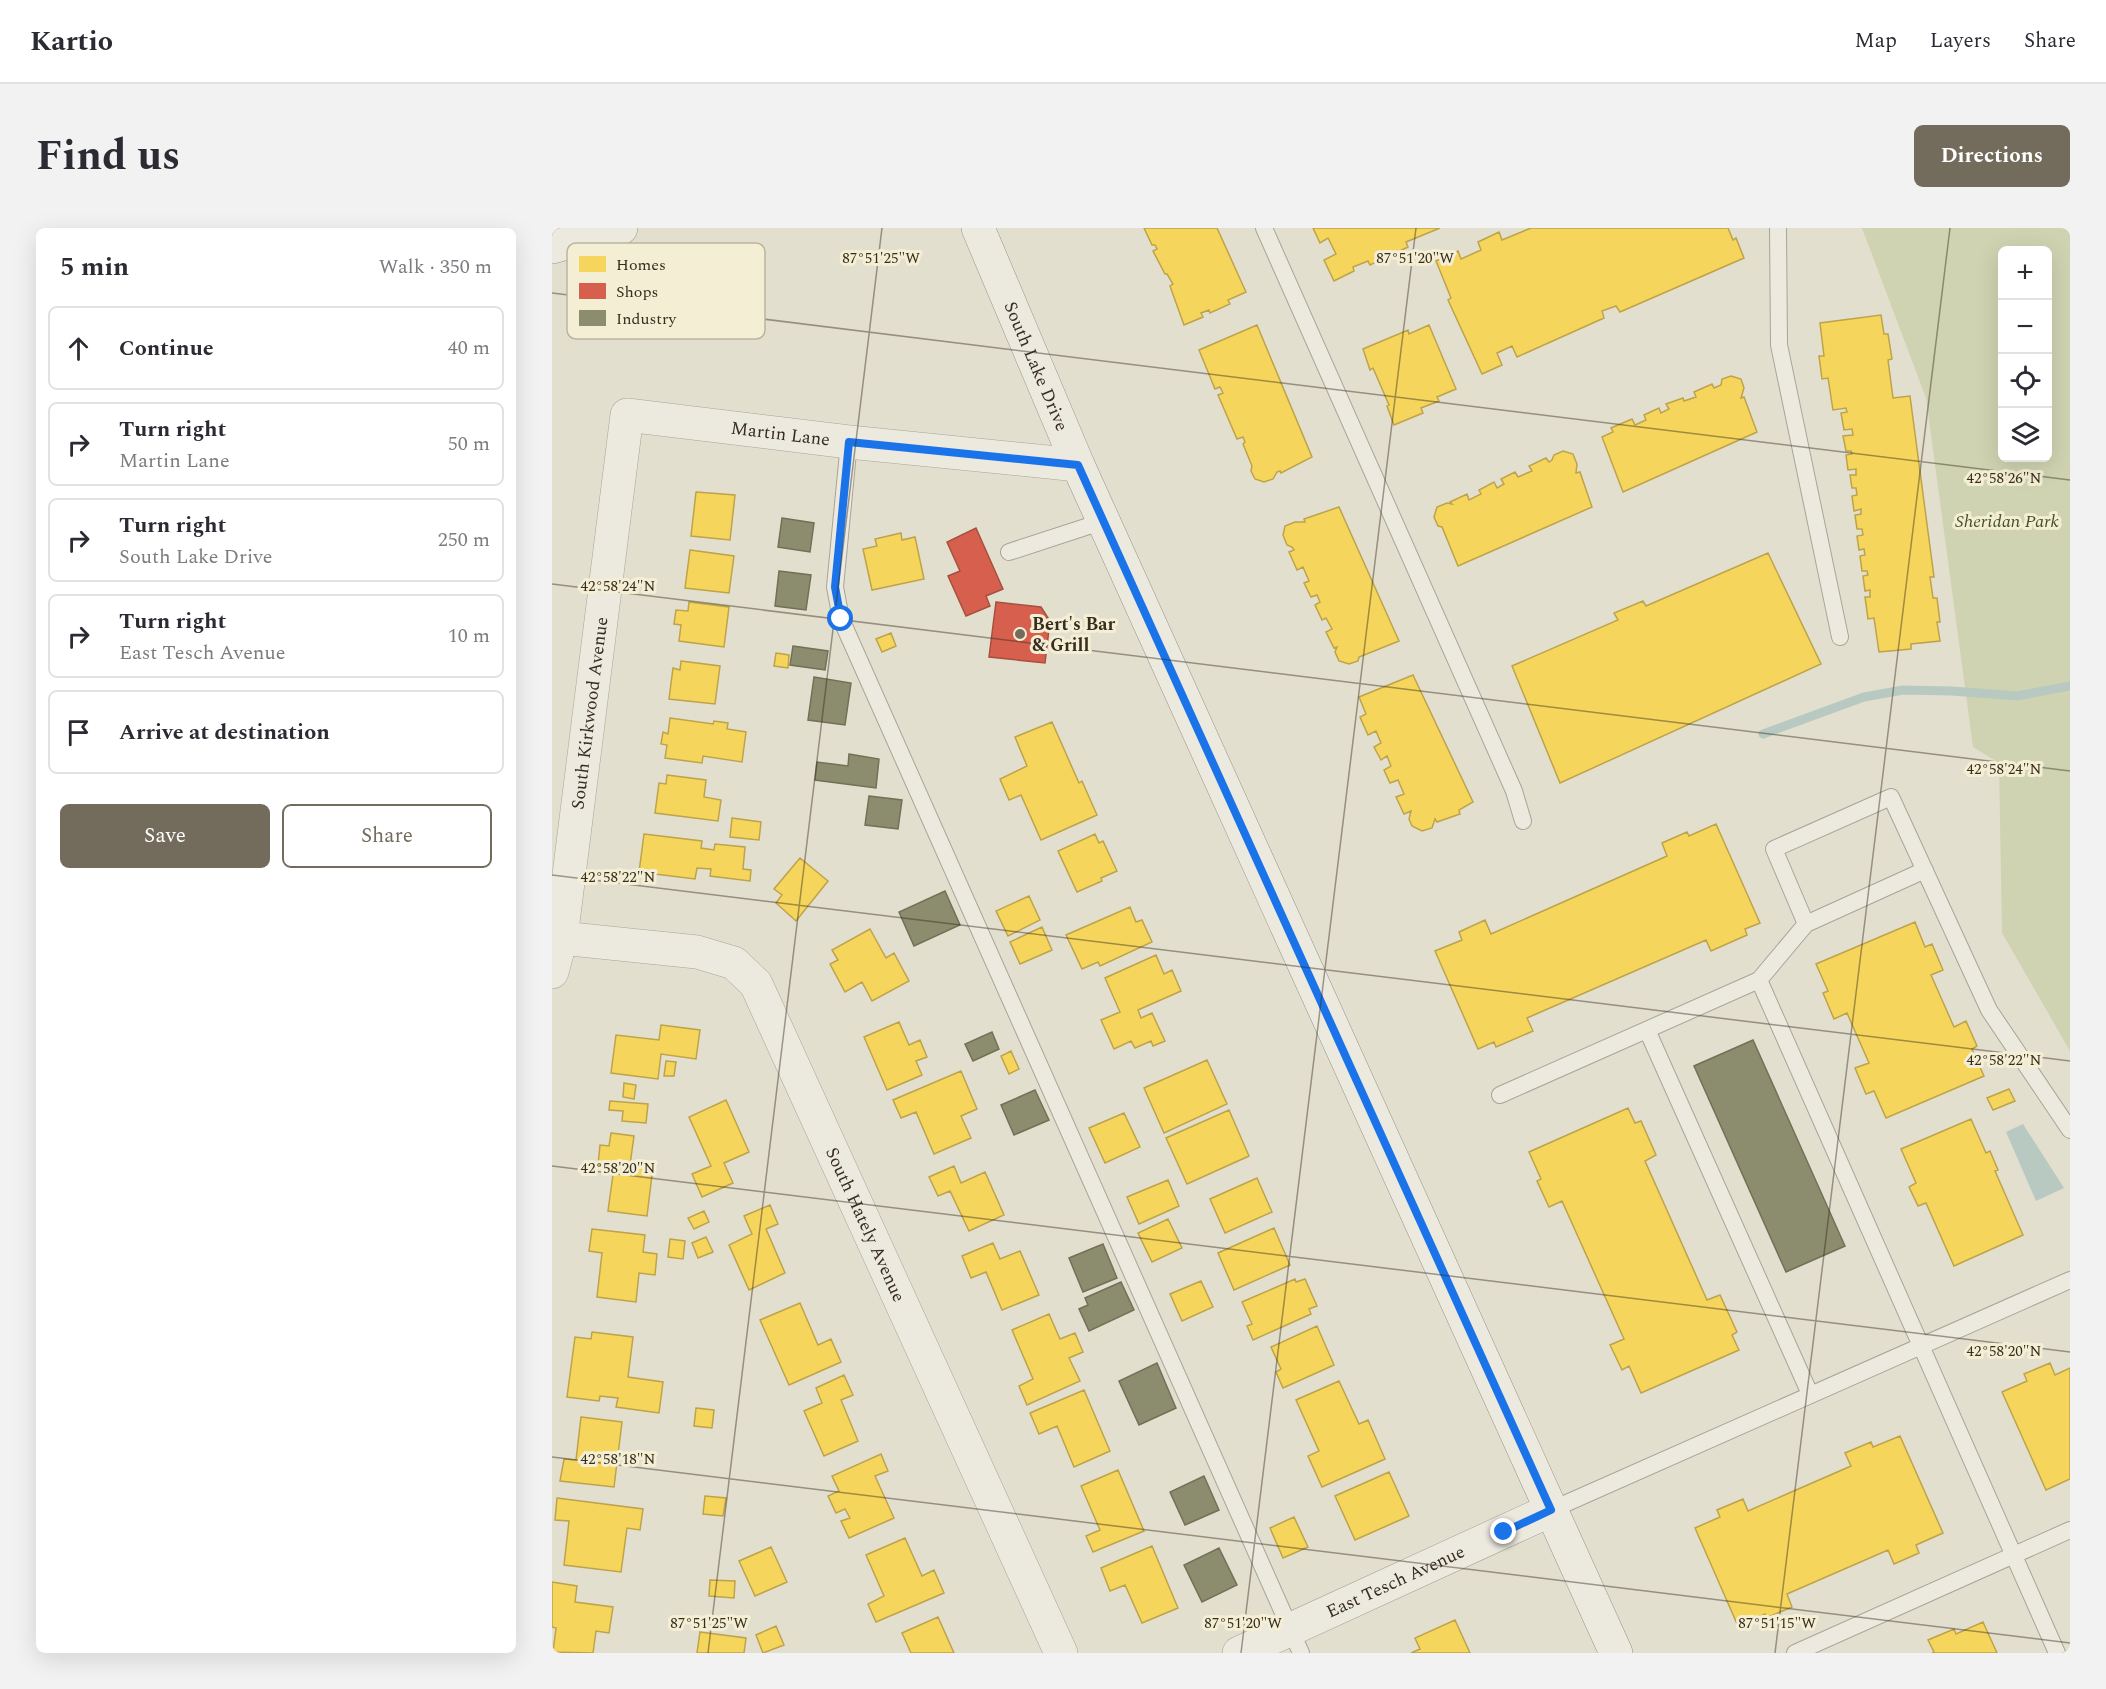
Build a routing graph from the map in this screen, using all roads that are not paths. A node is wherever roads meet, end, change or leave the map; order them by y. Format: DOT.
graph roads {
  1 [pos="621,228"];
  2 [pos="978,228"];
  3 [pos="1264,228"];
  4 [pos="1778,228"];
  5 [pos="552,247"];
  6 [pos="627,416"];
  7 [pos="849,442"];
  8 [pos="1078,465"];
  9 [pos="1104,521"];
  10 [pos="1009,552"];
  11 [pos="1840,637"];
  12 [pos="1523,821"];
  13 [pos="1925,870"];
  14 [pos="1806,924"];
  15 [pos="561,938"];
  16 [pos="552,972"];
  17 [pos="1759,980"];
  18 [pos="1647,1030"];
  19 [pos="1500,1095"];
  20 [pos="2070,1130"];
  21 [pos="2070,1280"];
  22 [pos="1920,1345"];
  23 [pos="1810,1394"];
  24 [pos="1551,1510"];
  25 [pos="2070,1530"];
  26 [pos="2014,1556"];
  27 [pos="1296,1642"];
  28 [pos="1061,1653"];
  29 [pos="1239,1653"];
  30 [pos="1616,1653"];
  31 [pos="1795,1653"];
  32 [pos="2057,1653"];
  1 -- 5 [label="street"];
  2 -- 8 [label="street, South Lake Drive"];
  3 -- 12 [label="lane"];
  4 -- 11 [label="lane"];
  6 -- 7 [label="street, Martin Lane"];
  6 -- 15 [label="street, South Kirkwood Avenue"];
  7 -- 8 [label="street, Martin Lane"];
  7 -- 27 [label="lane"];
  8 -- 9 [label="street, South Lake Drive"];
  9 -- 10 [label="lane"];
  9 -- 24 [label="street, South Lake Drive"];
  13 -- 14 [label="lane"];
  13 -- 14 [label="lane"];
  13 -- 20 [label="lane"];
  14 -- 17 [label="lane"];
  15 -- 16 [label="street, South Kirkwood Avenue"];
  15 -- 28 [label="street, South Hately Avenue"];
  17 -- 18 [label="lane"];
  17 -- 22 [label="lane"];
  18 -- 19 [label="lane"];
  18 -- 23 [label="lane"];
  21 -- 22 [label="lane"];
  22 -- 23 [label="lane"];
  22 -- 26 [label="lane"];
  23 -- 24 [label="lane"];
  24 -- 27 [label="street, East Tesch Avenue"];
  24 -- 30 [label="street, South Lake Drive"];
  25 -- 26 [label="lane"];
  26 -- 31 [label="lane"];
  26 -- 32 [label="lane"];
  27 -- 29 [label="street, East Tesch Avenue"];
}
